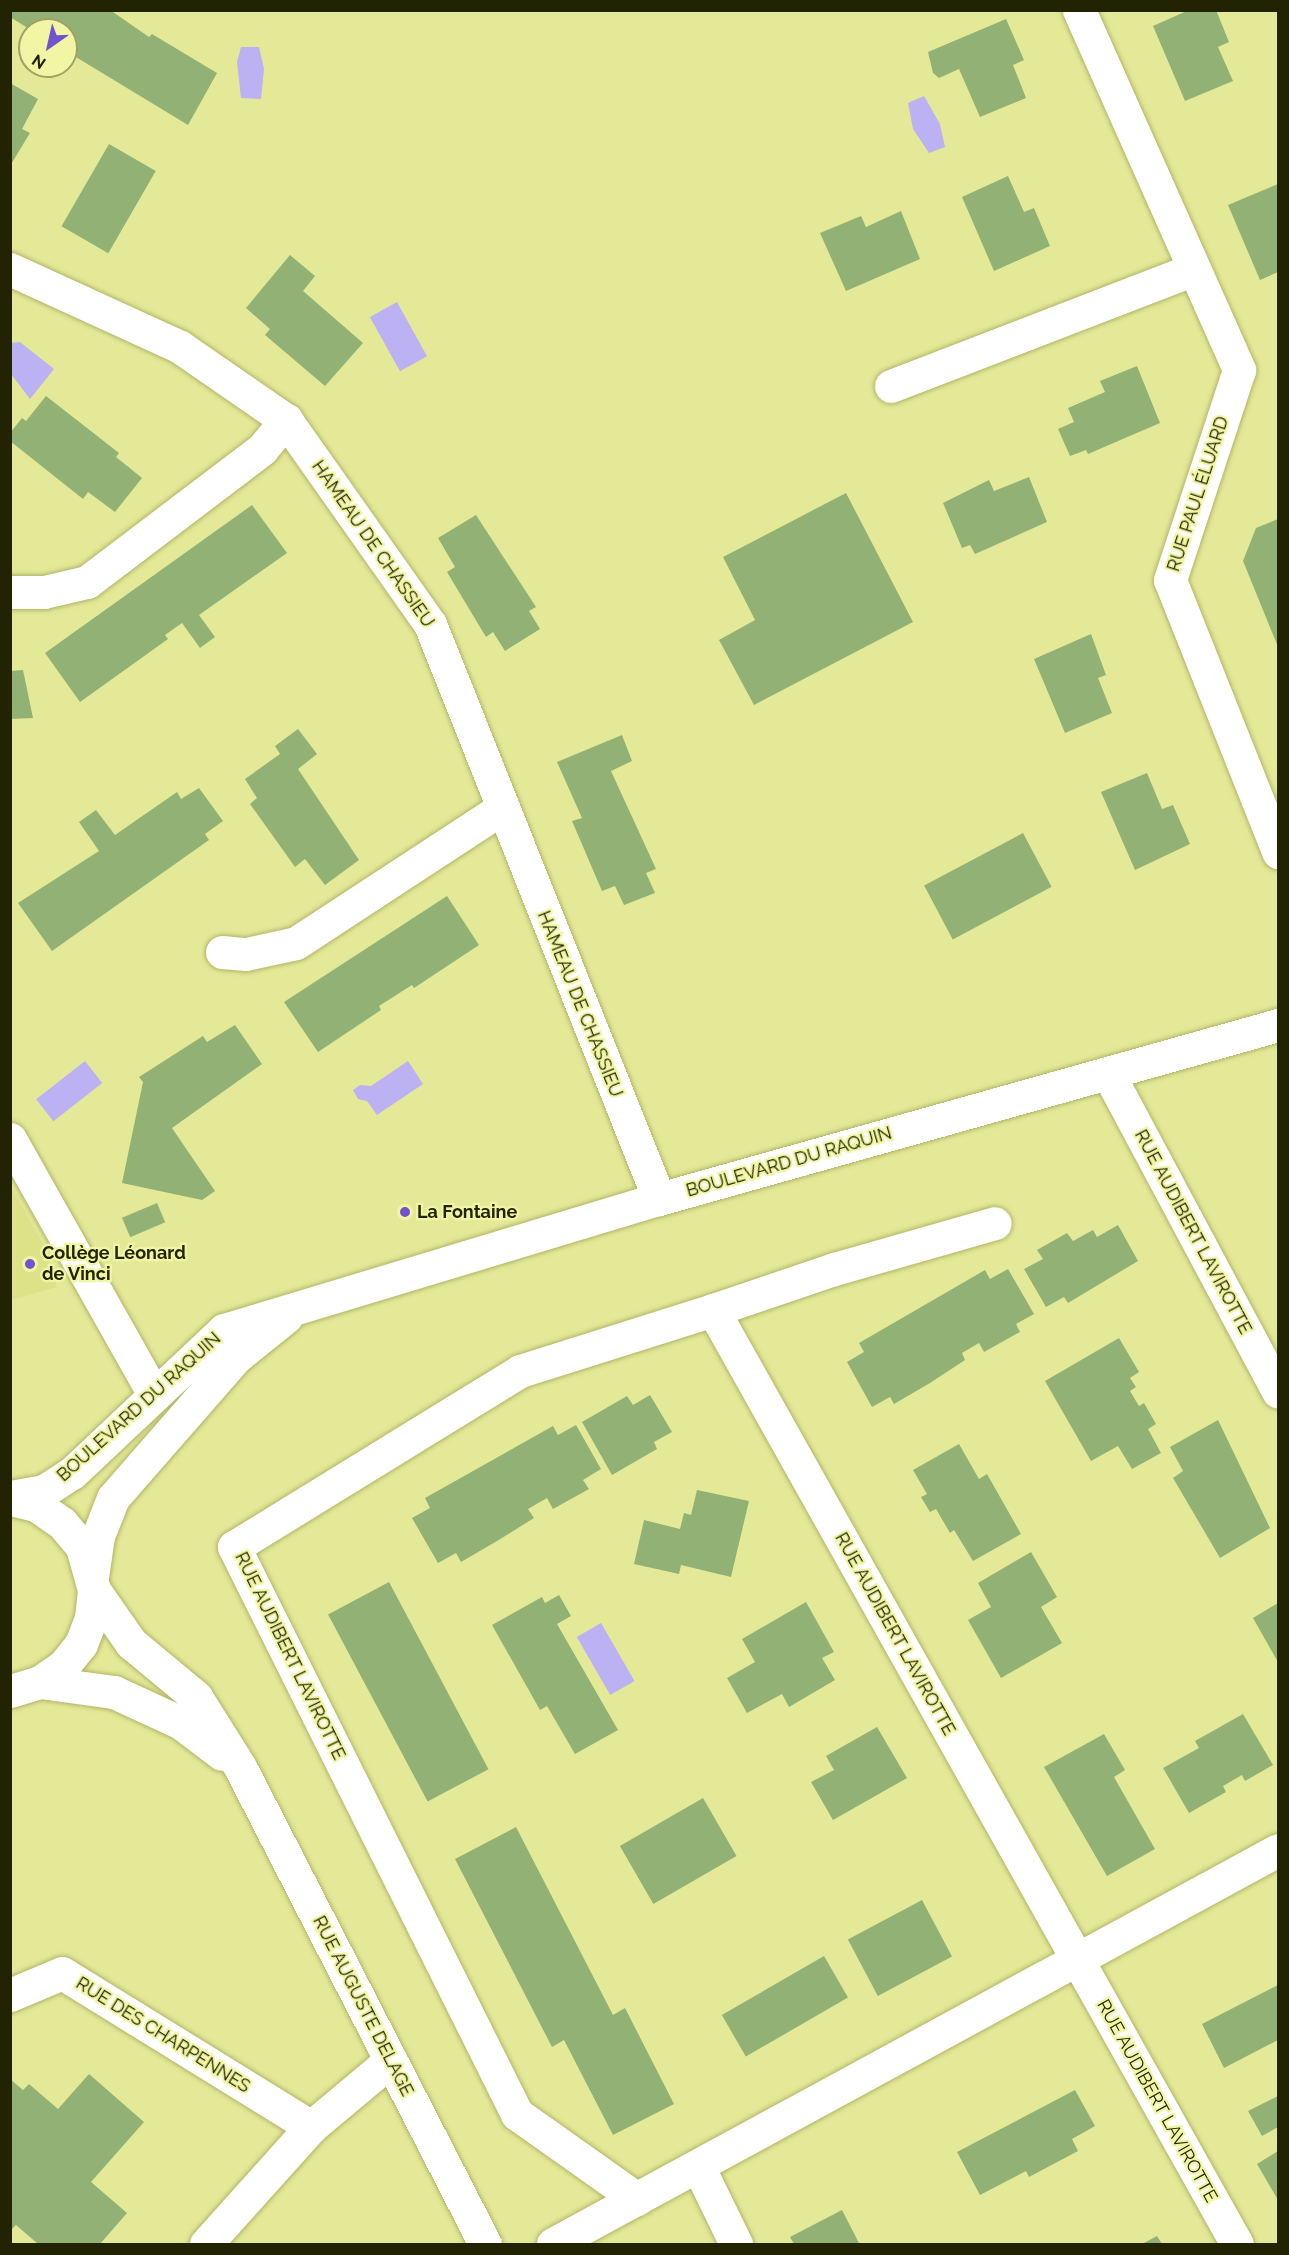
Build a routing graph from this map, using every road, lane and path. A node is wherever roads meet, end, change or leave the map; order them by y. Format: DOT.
graph roads {
  1 [pos="1079,10"];
  2 [pos="10,269"];
  3 [pos="1194,269"];
  4 [pos="891,386"];
  5 [pos="286,420"];
  6 [pos="10,592"];
  7 [pos="502,808"];
  8 [pos="1278,852"];
  9 [pos="222,952"];
  10 [pos="1278,1025"];
  11 [pos="1108,1073"];
  12 [pos="10,1139"];
  13 [pos="659,1199"];
  14 [pos="995,1223"];
  15 [pos="301,1305"];
  16 [pos="712,1310"];
  17 [pos="1278,1392"];
  18 [pos="154,1395"];
  19 [pos="10,1498"];
  20 [pos="93,1583"];
  21 [pos="25,1687"];
  22 [pos="240,1767"];
  23 [pos="1278,1850"];
  24 [pos="1078,1957"];
  25 [pos="10,1995"];
  26 [pos="391,2060"];
  27 [pos="311,2127"];
  28 [pos="698,2166"];
  29 [pos="636,2199"];
  30 [pos="206,2244"];
  31 [pos="485,2244"];
  32 [pos="553,2244"];
  33 [pos="736,2244"];
  34 [pos="1237,2244"];
  1 -- 3 [label="street, RUE PAUL ÉLUARD"];
  2 -- 5 [label="street, HAMEAU DE CHASSIEU"];
  3 -- 4 [label="street"];
  3 -- 8 [label="street, RUE PAUL ÉLUARD"];
  5 -- 6 [label="street"];
  5 -- 7 [label="street, HAMEAU DE CHASSIEU"];
  7 -- 9 [label="street"];
  7 -- 13 [label="street, HAMEAU DE CHASSIEU"];
  10 -- 11 [label="street, BOULEVARD DU RAQUIN"];
  11 -- 13 [label="street, BOULEVARD DU RAQUIN"];
  11 -- 17 [label="street, RUE AUDIBERT LAVIROTTE"];
  12 -- 18 [label="street"];
  13 -- 15 [label="street, BOULEVARD DU RAQUIN"];
  14 -- 16 [label="street, RUE AUDIBERT LAVIROTTE"];
  15 -- 18 [label="street, BOULEVARD DU RAQUIN"];
  15 -- 20 [label="street, BOULEVARD DU RAQUIN"];
  16 -- 24 [label="street, RUE AUDIBERT LAVIROTTE"];
  16 -- 29 [label="street, RUE AUDIBERT LAVIROTTE"];
  18 -- 19 [label="street, BOULEVARD DU RAQUIN"];
  19 -- 20 [label="street"];
  20 -- 21 [label="street, BOULEVARD DU RAQUIN"];
  20 -- 22 [label="street, RUE AUGUSTE DELAGE"];
  21 -- 22 [label="street, RUE AUGUSTE DELAGE"];
  22 -- 26 [label="street, RUE AUGUSTE DELAGE"];
  23 -- 24 [label="street"];
  24 -- 28 [label="street"];
  24 -- 34 [label="street, RUE AUDIBERT LAVIROTTE"];
  25 -- 27 [label="street, RUE DES CHARPENNES"];
  26 -- 27 [label="street"];
  26 -- 31 [label="street, RUE AUGUSTE DELAGE"];
  27 -- 30 [label="street"];
  28 -- 29 [label="street"];
  28 -- 33 [label="street"];
  29 -- 32 [label="street"];
}
